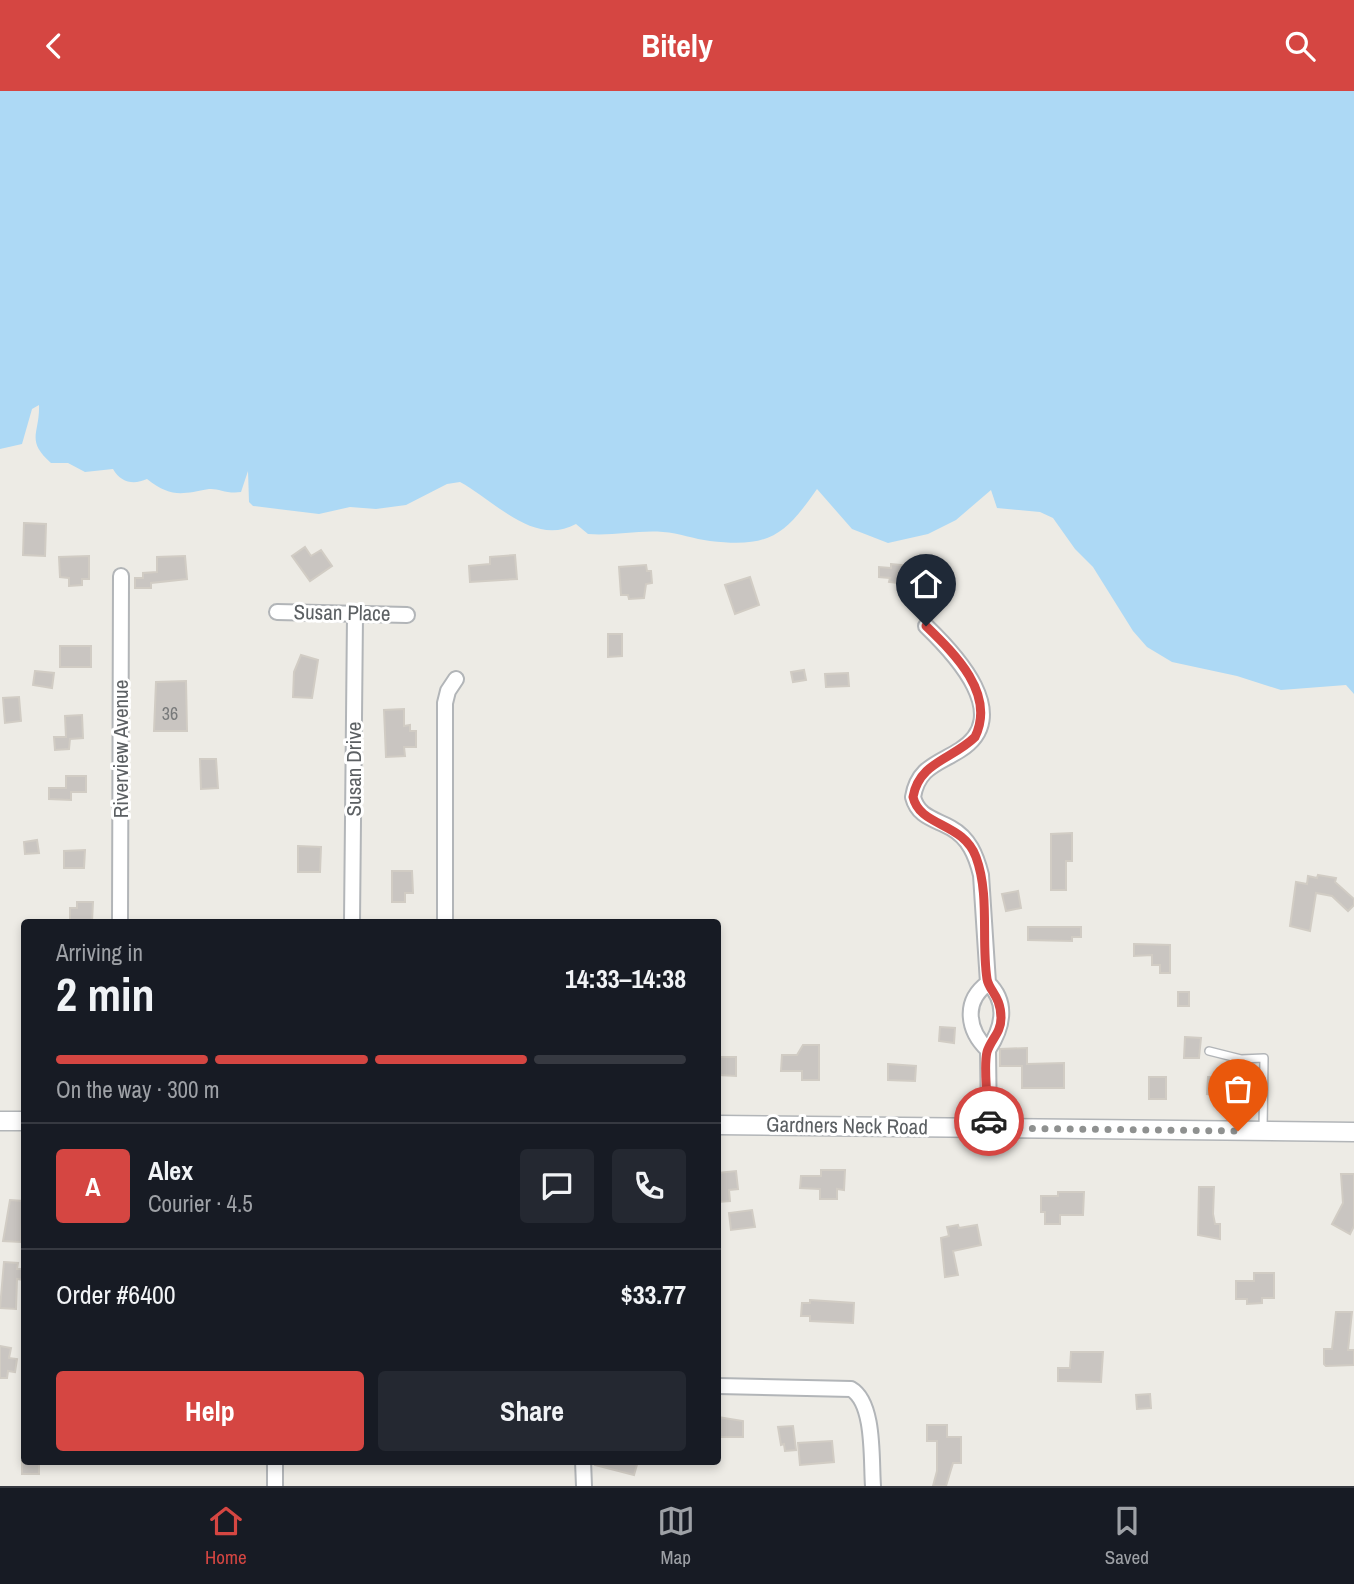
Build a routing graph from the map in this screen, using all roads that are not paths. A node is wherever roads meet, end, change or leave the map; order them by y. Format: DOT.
graph roads {
  1 [pos="121,576"];
  2 [pos="277,612"];
  3 [pos="407,615"];
  4 [pos="355,616"];
  5 [pos="926,626"];
  6 [pos="456,679"];
  7 [pos="120,919"];
  8 [pos="352,919"];
  9 [pos="445,919"];
  10 [pos="988,983"];
  11 [pos="988,1050"];
  12 [pos="1209,1051"];
  13 [pos="0,1121"];
  14 [pos="21,1121"];
  15 [pos="721,1125"];
  16 [pos="989,1128"];
  17 [pos="1263,1131"];
  18 [pos="1354,1132"];
  19 [pos="721,1386"];
  20 [pos="275,1465"];
  21 [pos="583,1465"];
  22 [pos="275,1486"];
  23 [pos="584,1486"];
  24 [pos="873,1486"];
  1 -- 7 [label="street, Riverview Avenue"];
  2 -- 4 [label="street, Susan Place"];
  3 -- 4 [label="street, Susan Place"];
  4 -- 8 [label="street, Susan Drive"];
  5 -- 10 [label="street"];
  6 -- 9 [label="street"];
  10 -- 11 [label="street"];
  10 -- 11 [label="street"];
  11 -- 16 [label="street"];
  12 -- 17 [label="lane"];
  13 -- 14 [label="street"];
  15 -- 16 [label="street, Gardners Neck Road"];
  16 -- 17 [label="street, Gardners Neck Road"];
  17 -- 18 [label="street, Gardners Neck Road"];
  19 -- 24 [label="street"];
  20 -- 22 [label="street"];
  21 -- 23 [label="street"];
}
